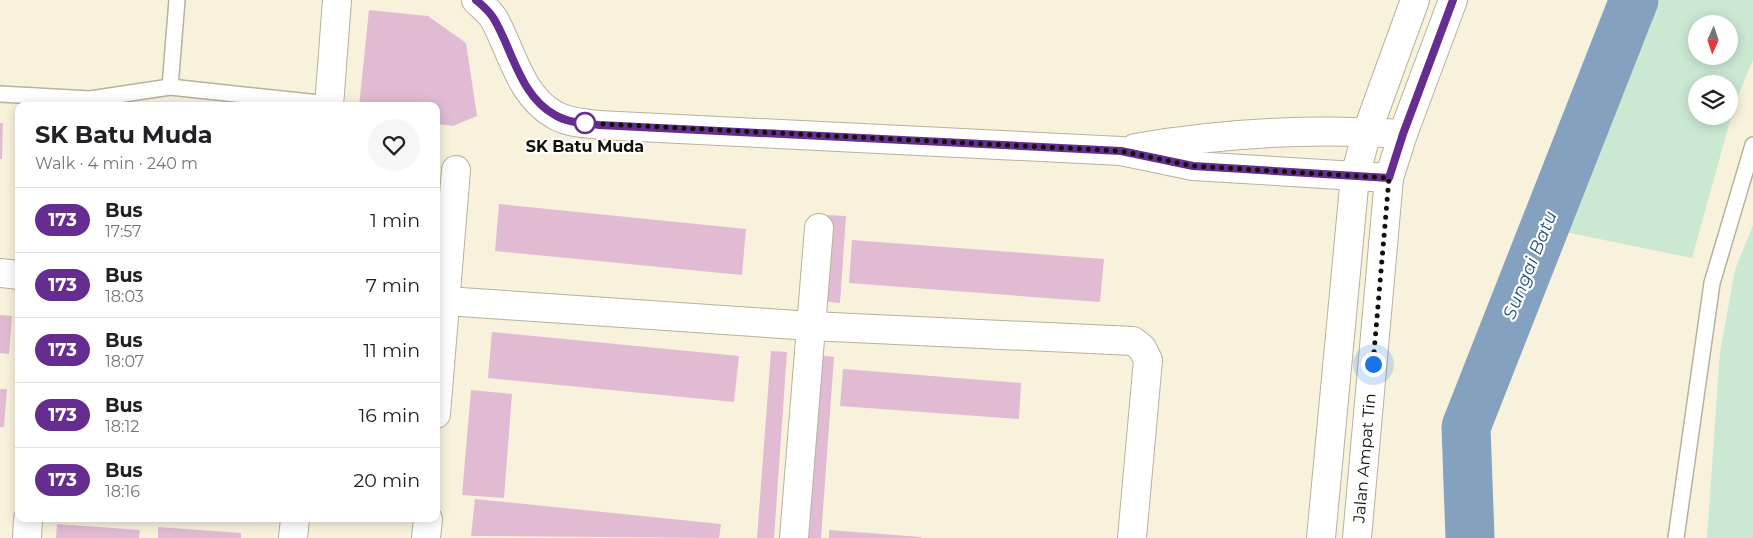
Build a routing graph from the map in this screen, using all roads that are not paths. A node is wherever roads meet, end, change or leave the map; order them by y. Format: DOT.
graph roads {
  1 [pos="177,0"];
  2 [pos="337,0"];
  3 [pos="476,0"];
  4 [pos="1416,0"];
  5 [pos="1453,0"];
  6 [pos="170,87"];
  7 [pos="0,94"];
  8 [pos="302,102"];
  9 [pos="329,102"];
  10 [pos="1367,132"];
  11 [pos="1403,134"];
  12 [pos="1753,145"];
  13 [pos="1121,151"];
  14 [pos="456,170"];
  15 [pos="1356,176"];
  16 [pos="1389,178"];
  17 [pos="819,228"];
  18 [pos="0,273"];
  19 [pos="15,275"];
  20 [pos="446,301"];
  21 [pos="811,326"];
  22 [pos="440,369"];
  23 [pos="28,522"];
  24 [pos="295,522"];
  25 [pos="428,522"];
  26 [pos="27,538"];
  27 [pos="293,538"];
  28 [pos="426,538"];
  29 [pos="794,538"];
  30 [pos="1132,538"];
  31 [pos="1321,538"];
  32 [pos="1357,538"];
  33 [pos="1676,538"];
  1 -- 6 [label="lane"];
  2 -- 9 [label="street"];
  3 -- 13 [label="street"];
  4 -- 10 [label="street"];
  5 -- 11 [label="street, Jalan Ampat Tin"];
  6 -- 7 [label="lane"];
  6 -- 8 [label="lane"];
  10 -- 11 [label="street"];
  10 -- 13 [label="street"];
  10 -- 15 [label="street"];
  11 -- 16 [label="street, Jalan Ampat Tin"];
  12 -- 33 [label="lane"];
  13 -- 15 [label="street"];
  14 -- 20 [label="street"];
  15 -- 16 [label="street"];
  15 -- 31 [label="street"];
  16 -- 32 [label="street, Jalan Ampat Tin"];
  17 -- 21 [label="street"];
  18 -- 19 [label="street"];
  20 -- 21 [label="street"];
  20 -- 22 [label="street"];
  21 -- 29 [label="street"];
  21 -- 30 [label="street"];
  23 -- 26 [label="street"];
  24 -- 27 [label="street"];
  25 -- 28 [label="street"];
}
